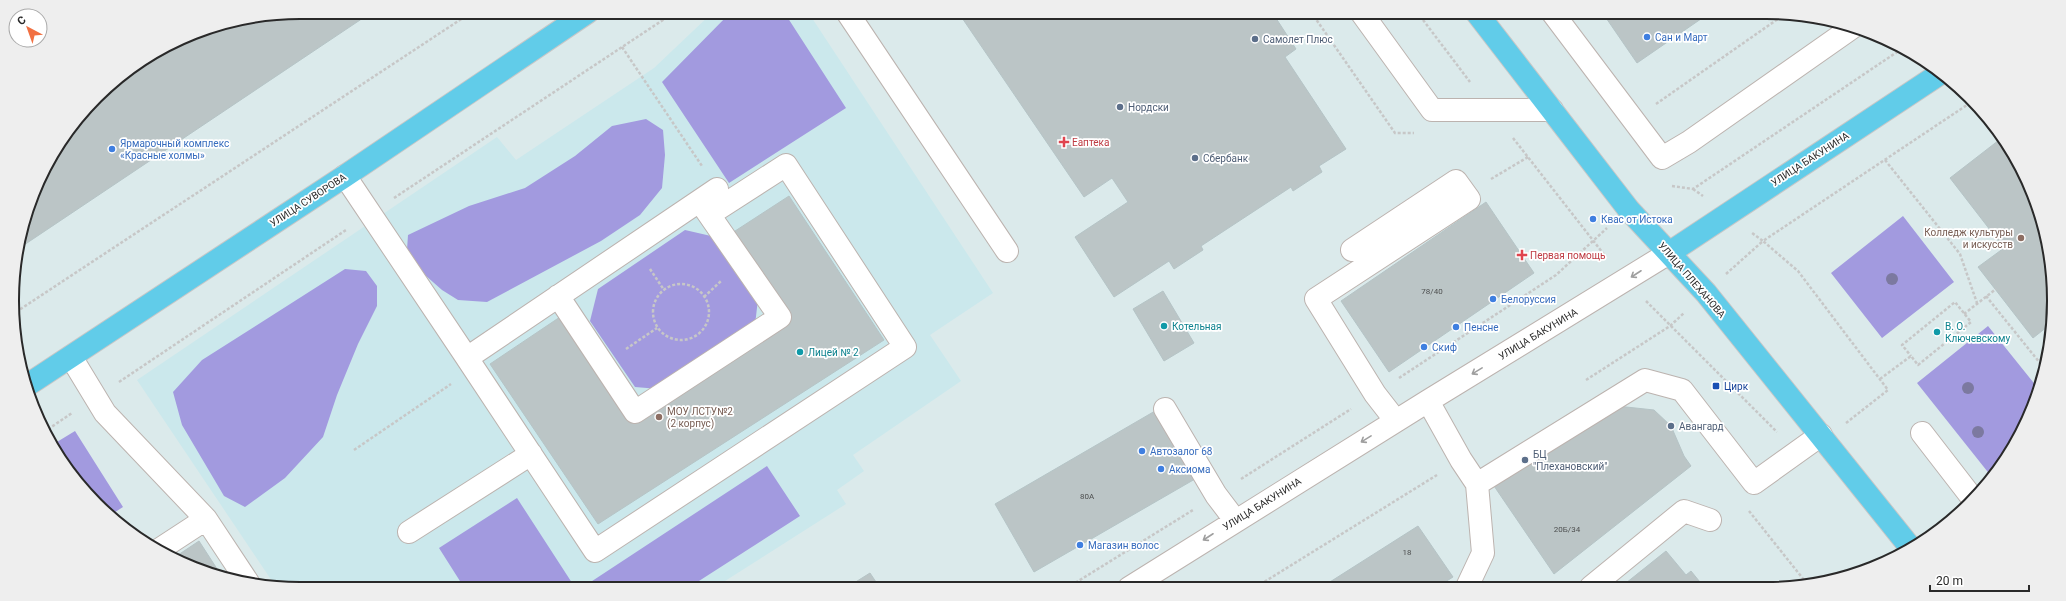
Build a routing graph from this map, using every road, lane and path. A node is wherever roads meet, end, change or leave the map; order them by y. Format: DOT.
graph roads {
  1 [pos="461,19"];
  2 [pos="578,19"];
  3 [pos="664,19"];
  4 [pos="852,19"];
  5 [pos="1366,19"];
  6 [pos="1422,19"];
  7 [pos="1481,19"];
  8 [pos="1557,19"];
  9 [pos="1777,20"];
  10 [pos="1847,31"];
  11 [pos="622,47"];
  12 [pos="1937,77"];
  13 [pos="1968,104"];
  14 [pos="1492,110"];
  15 [pos="1552,110"];
  16 [pos="1632,120"];
  17 [pos="1528,157"];
  18 [pos="1884,160"];
  19 [pos="345,176"];
  20 [pos="1465,194"];
  21 [pos="709,202"];
  22 [pos="371,214"];
  23 [pos="1352,250"];
  24 [pos="1008,251"];
  25 [pos="1669,253"];
  26 [pos="1626,280"];
  27 [pos="1996,289"];
  28 [pos="558,296"];
  29 [pos="1986,296"];
  30 [pos="1977,303"];
  31 [pos="20,310"];
  32 [pos="1964,314"];
  33 [pos="657,328"];
  34 [pos="621,353"];
  35 [pos="1911,356"];
  36 [pos="71,357"];
  37 [pos="471,363"];
  38 [pos="2040,363"];
  39 [pos="1880,379"];
  40 [pos="32,382"];
  41 [pos="95,398"];
  42 [pos="1428,400"];
  43 [pos="1165,409"];
  44 [pos="1396,421"];
  45 [pos="1842,427"];
  46 [pos="50,428"];
  47 [pos="1922,434"];
  48 [pos="1820,435"];
  49 [pos="354,450"];
  50 [pos="1798,453"];
  51 [pos="531,454"];
  52 [pos="1477,484"];
  53 [pos="1970,495"];
  54 [pos="1747,508"];
  55 [pos="206,520"];
  56 [pos="1235,520"];
  57 [pos="1710,520"];
  58 [pos="409,532"];
  59 [pos="1907,543"];
  60 [pos="164,546"];
  61 [pos="244,576"];
  62 [pos="1804,580"];
  63 [pos="1139,582"];
  64 [pos="1469,582"];
  65 [pos="1596,582"];
  1 -- 31 [label="path"];
  2 -- 19 [label="main road, УЛИЦА СУВОРОВА"];
  3 -- 11 [label="path"];
  4 -- 24 [label="street"];
  5 -- 14 [label="street"];
  6 -- 14 [label="path"];
  7 -- 15 [label="main road, УЛИЦА ПЛЕХАНОВА"];
  8 -- 16 [label="street"];
  9 -- 16 [label="path"];
  10 -- 16 [label="street"];
  11 -- 21 [label="path"];
  11 -- 22 [label="path"];
  12 -- 25 [label="main road, УЛИЦА БАКУНИНА"];
  13 -- 18 [label="path"];
  14 -- 15 [label="street"];
  14 -- 17 [label="path"];
  15 -- 25 [label="main road, УЛИЦА ПЛЕХАНОВА"];
  17 -- 20 [label="path"];
  17 -- 26 [label="path"];
  18 -- 30 [label="path"];
  18 -- 39 [label="path"];
  19 -- 22 [label="street"];
  19 -- 36 [label="main road, УЛИЦА СУВОРОВА"];
  20 -- 23 [label="street"];
  20 -- 44 [label="street"];
  21 -- 28 [label="street"];
  21 -- 28 [label="street"];
  21 -- 51 [label="street"];
  22 -- 37 [label="street"];
  22 -- 41 [label="path"];
  25 -- 26 [label="street, УЛИЦА БАКУНИНА, one-way"];
  25 -- 48 [label="main road, УЛИЦА ПЛЕХАНОВА"];
  26 -- 42 [label="street, УЛИЦА БАКУНИНА, one-way"];
  26 -- 50 [label="path"];
  27 -- 29 [label="path"];
  28 -- 37 [label="street"];
  29 -- 30 [label="path"];
  29 -- 38 [label="path"];
  30 -- 32 [label="path"];
  32 -- 35 [label="path"];
  32 -- 35 [label="path"];
  33 -- 33 [label="path"];
  33 -- 34 [label="path"];
  35 -- 39 [label="path"];
  36 -- 40 [label="main road, УЛИЦА СУВОРОВА"];
  36 -- 41 [label="street"];
  37 -- 49 [label="path"];
  37 -- 51 [label="street"];
  39 -- 45 [label="path"];
  41 -- 46 [label="path"];
  41 -- 55 [label="street"];
  42 -- 44 [label="street, УЛИЦА БАКУНИНА"];
  42 -- 52 [label="street"];
  43 -- 56 [label="street"];
  44 -- 56 [label="street, УЛИЦА БАКУНИНА, one-way"];
  47 -- 53 [label="street"];
  48 -- 50 [label="street"];
  48 -- 59 [label="main road, УЛИЦА ПЛЕХАНОВА"];
  50 -- 52 [label="street"];
  51 -- 58 [label="street"];
  52 -- 64 [label="street"];
  54 -- 62 [label="path"];
  55 -- 60 [label="street"];
  55 -- 61 [label="street"];
  56 -- 63 [label="street, УЛИЦА БАКУНИНА, one-way"];
  57 -- 65 [label="street"];
}
